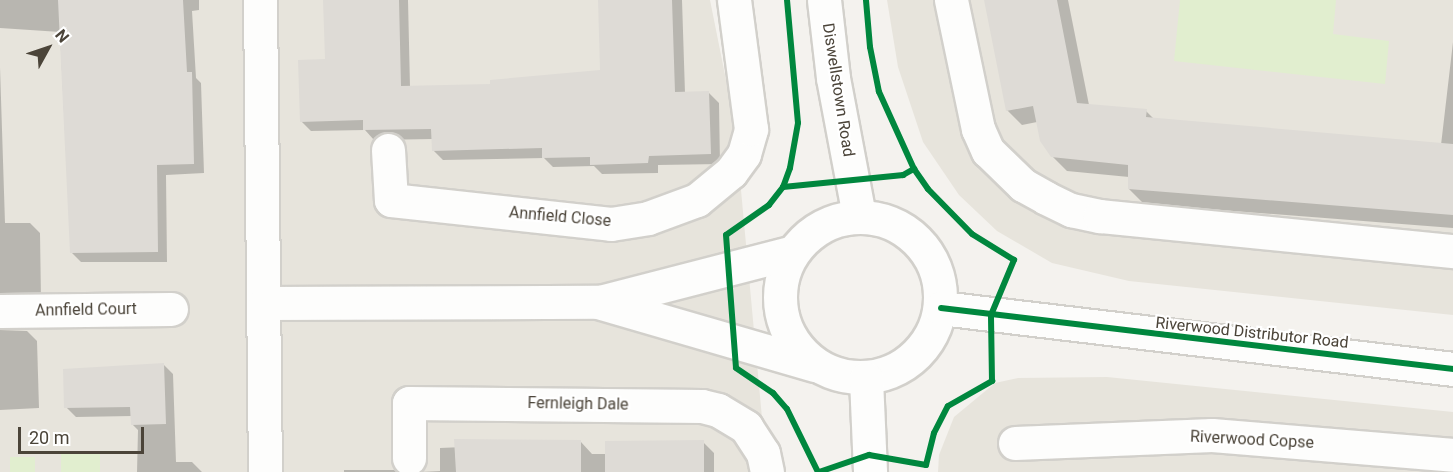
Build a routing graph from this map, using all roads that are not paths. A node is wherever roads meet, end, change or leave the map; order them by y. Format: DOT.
graph roads {
  1 [pos="260,0"];
  2 [pos="734,0"];
  3 [pos="824,0"];
  4 [pos="951,0"];
  5 [pos="388,150"];
  6 [pos="859,216"];
  7 [pos="1453,251"];
  8 [pos="793,252"];
  9 [pos="600,302"];
  10 [pos="265,303"];
  11 [pos="941,308"];
  12 [pos="171,309"];
  13 [pos="0,311"];
  14 [pos="815,365"];
  15 [pos="1453,369"];
  16 [pos="866,378"];
  17 [pos="1015,443"];
  18 [pos="1453,455"];
  19 [pos="409,458"];
  20 [pos="265,472"];
  21 [pos="767,472"];
  22 [pos="870,472"];
  1 -- 10 [label="street"];
  2 -- 5 [label="street, Annfield Close"];
  3 -- 6 [label="street, Diswellstown Road"];
  4 -- 7 [label="street"];
  6 -- 8 [label="street"];
  6 -- 11 [label="street"];
  8 -- 9 [label="street"];
  8 -- 14 [label="street"];
  9 -- 10 [label="street"];
  9 -- 14 [label="street"];
  10 -- 20 [label="street"];
  11 -- 15 [label="street, Riverwood Distributor Road"];
  11 -- 16 [label="street"];
  12 -- 13 [label="street, Annfield Court"];
  14 -- 16 [label="street"];
  16 -- 22 [label="street"];
  17 -- 18 [label="street, Riverwood Copse"];
  19 -- 21 [label="street, Fernleigh Dale"];
}
